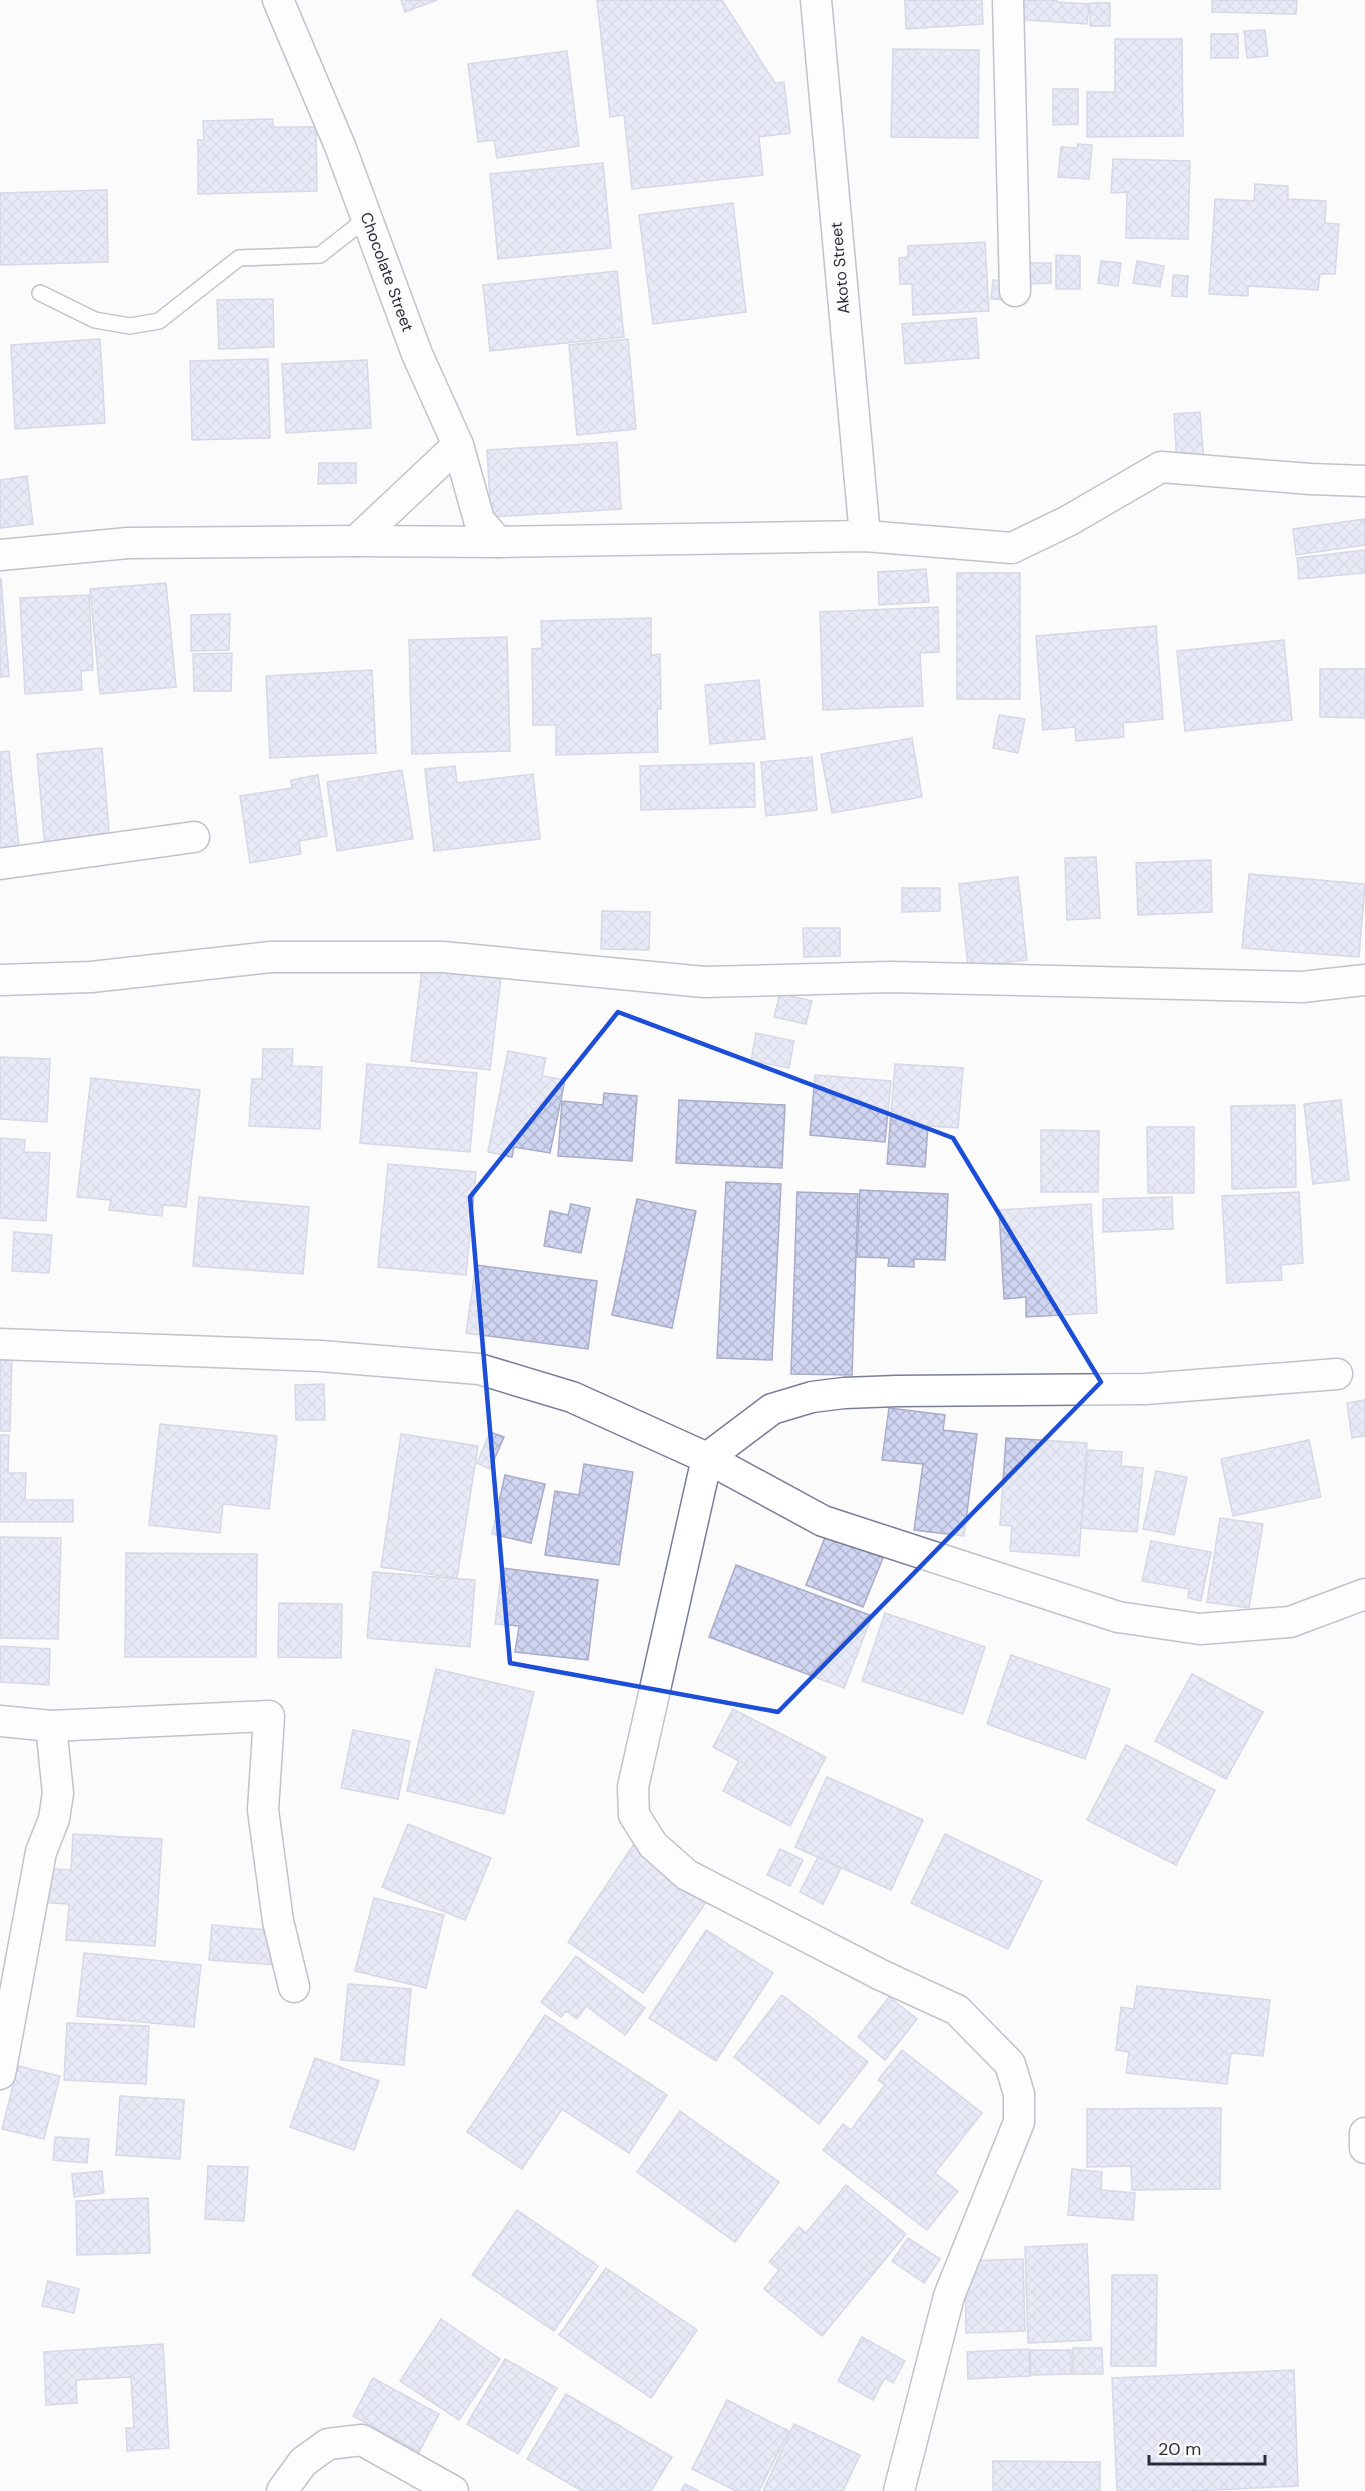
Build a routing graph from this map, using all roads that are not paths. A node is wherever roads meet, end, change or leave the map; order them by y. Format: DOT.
graph roads {
  1 [pos="278,0"];
  2 [pos="816,0"];
  3 [pos="1008,0"];
  4 [pos="367,218"];
  5 [pos="1015,291"];
  6 [pos="40,293"];
  7 [pos="458,445"];
  8 [pos="1365,481"];
  9 [pos="865,536"];
  10 [pos="356,541"];
  11 [pos="498,542"];
  12 [pos="0,555"];
  13 [pos="194,837"];
  14 [pos="0,864"];
  15 [pos="0,980"];
  16 [pos="1365,980"];
  17 [pos="0,1344"];
  18 [pos="1337,1374"];
  19 [pos="707,1458"];
  20 [pos="1365,1594"];
  21 [pos="0,1721"];
  22 [pos="51,1726"];
  23 [pos="294,1987"];
  24 [pos="0,2074"];
  25 [pos="1365,2133"];
  26 [pos="1365,2148"];
  27 [pos="282,2491"];
  28 [pos="453,2491"];
  29 [pos="899,2491"];
  1 -- 4 [label="street, Chocolate Street"];
  2 -- 9 [label="street, Akoto Street"];
  3 -- 5 [label="street"];
  4 -- 6 [label="lane"];
  4 -- 7 [label="street, Chocolate Street"];
  7 -- 10 [label="street"];
  7 -- 11 [label="street, Chocolate Street"];
  8 -- 9 [label="street"];
  9 -- 11 [label="street"];
  10 -- 11 [label="street"];
  10 -- 12 [label="street"];
  13 -- 14 [label="street"];
  15 -- 16 [label="street"];
  17 -- 19 [label="street"];
  18 -- 19 [label="street"];
  19 -- 20 [label="street"];
  19 -- 29 [label="street"];
  21 -- 22 [label="street"];
  22 -- 23 [label="street"];
  22 -- 24 [label="street"];
  25 -- 26 [label="street"];
  27 -- 28 [label="street"];
}
